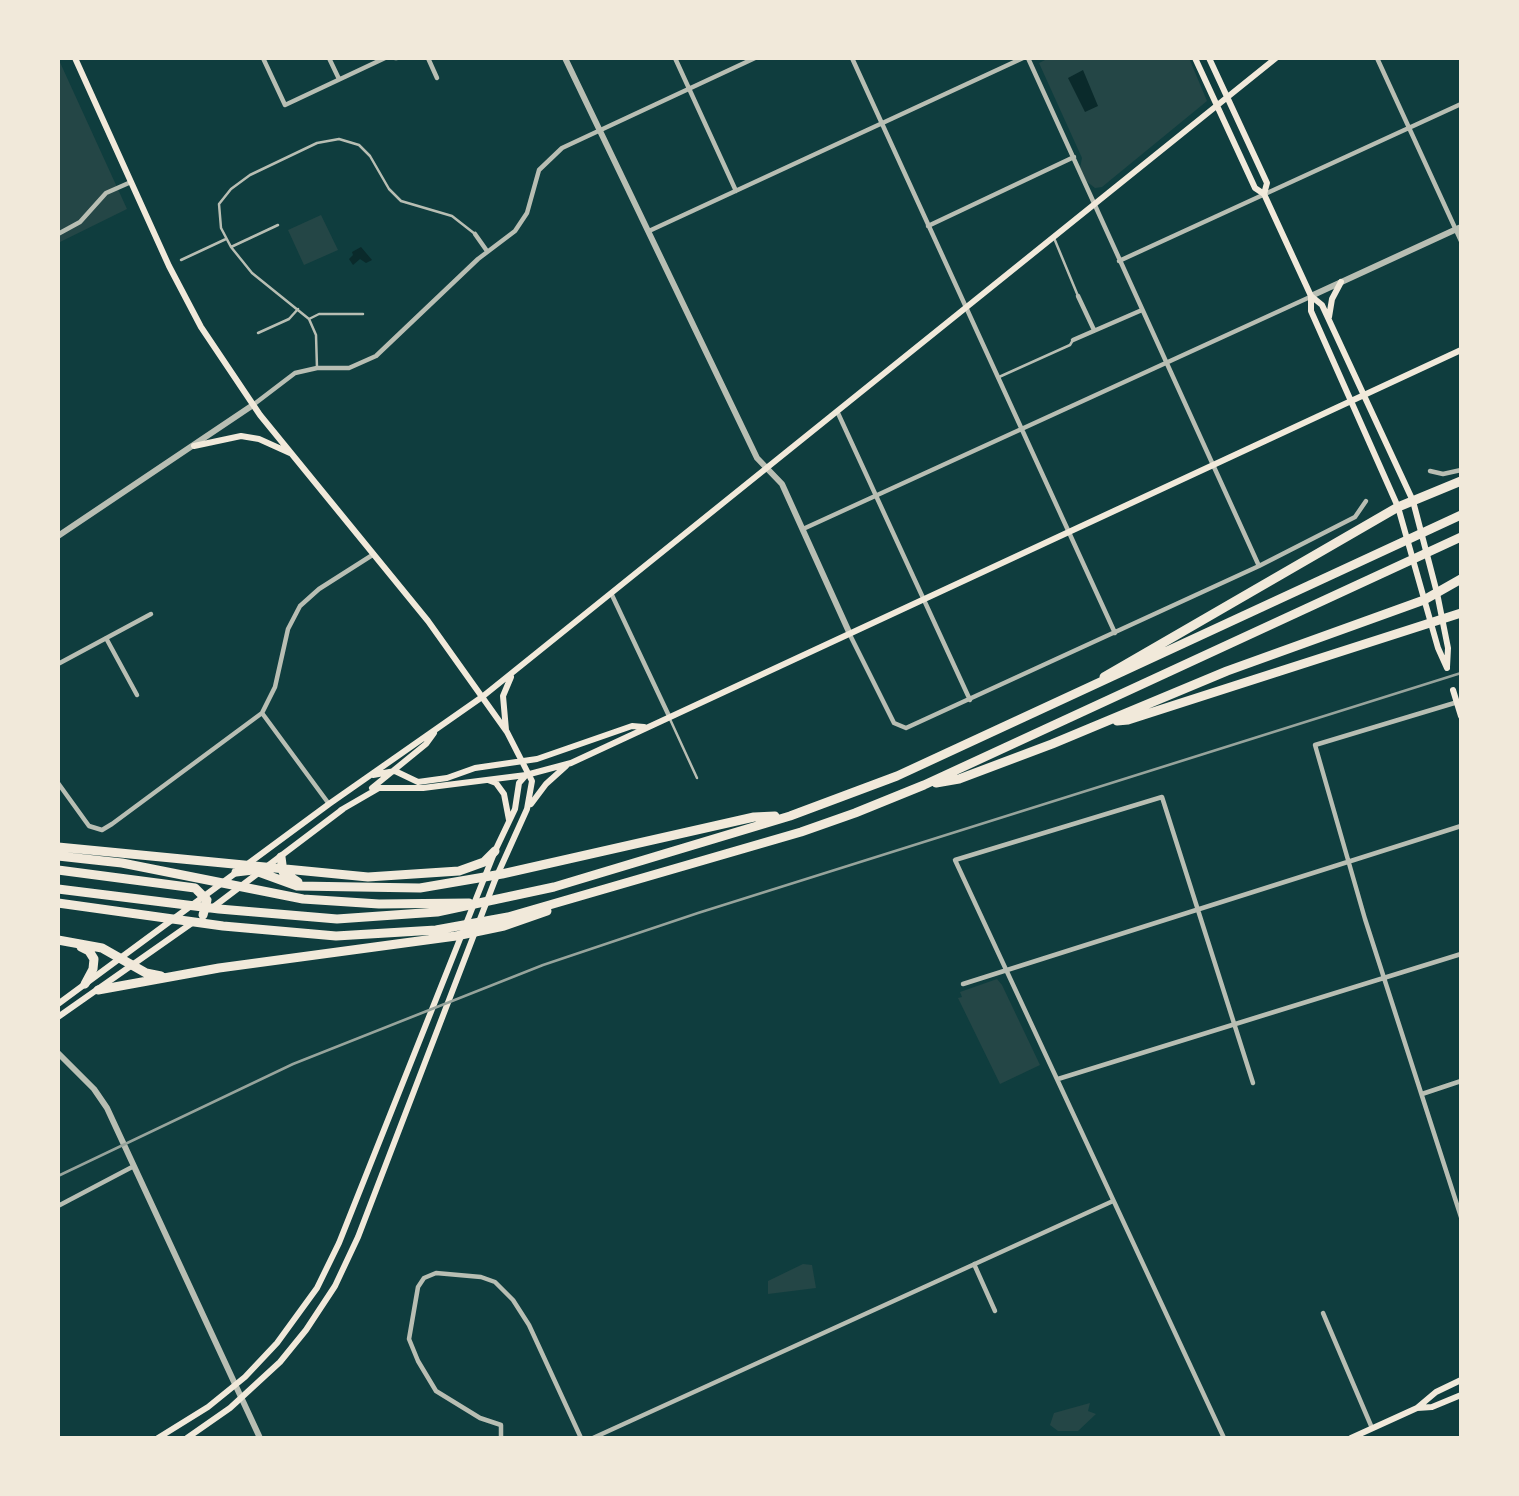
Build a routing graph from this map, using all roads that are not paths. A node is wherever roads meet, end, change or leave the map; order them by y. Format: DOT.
graph roads {
  1 [pos="75,58"];
  2 [pos="262,58"];
  3 [pos="329,58"];
  4 [pos="385,58"];
  5 [pos="428,58"];
  6 [pos="565,58"];
  7 [pos="675,58"];
  8 [pos="755,58"];
  9 [pos="852,58"];
  10 [pos="1026,58"];
  11 [pos="1195,58"];
  12 [pos="1209,58"];
  13 [pos="1276,58"];
  14 [pos="1377,58"];
  15 [pos="437,78"];
  16 [pos="339,79"];
  17 [pos="689,88"];
  18 [pos="1227,96"];
  19 [pos="1461,104"];
  20 [pos="1216,105"];
  21 [pos="882,125"];
  22 [pos="1409,128"];
  23 [pos="600,131"];
  24 [pos="1074,158"];
  25 [pos="131,182"];
  26 [pos="736,191"];
  27 [pos="1264,194"];
  28 [pos="1094,204"];
  29 [pos="278,225"];
  30 [pos="928,226"];
  31 [pos="1459,228"];
  32 [pos="649,231"];
  33 [pos="58,234"];
  34 [pos="475,234"];
  35 [pos="1053,237"];
  36 [pos="226,239"];
  37 [pos="1461,241"];
  38 [pos="231,247"];
  39 [pos="487,251"];
  40 [pos="181,260"];
  41 [pos="1119,261"];
  42 [pos="1341,282"];
  43 [pos="1078,296"];
  44 [pos="1311,296"];
  45 [pos="965,308"];
  46 [pos="298,309"];
  47 [pos="1142,310"];
  48 [pos="363,314"];
  49 [pos="309,319"];
  50 [pos="1329,319"];
  51 [pos="1094,330"];
  52 [pos="258,333"];
  53 [pos="1073,340"];
  54 [pos="1461,350"];
  55 [pos="1166,363"];
  56 [pos="317,368"];
  57 [pos="998,378"];
  58 [pos="1363,395"];
  59 [pos="1352,400"];
  60 [pos="253,405"];
  61 [pos="837,411"];
  62 [pos="1021,429"];
  63 [pos="194,446"];
  64 [pos="291,454"];
  65 [pos="1213,465"];
  66 [pos="766,468"];
  67 [pos="1461,470"];
  68 [pos="1430,471"];
  69 [pos="1461,481"];
  70 [pos="876,496"];
  71 [pos="1366,501"];
  72 [pos="1413,501"];
  73 [pos="1398,507"];
  74 [pos="1461,515"];
  75 [pos="803,529"];
  76 [pos="1068,531"];
  77 [pos="58,536"];
  78 [pos="1461,537"];
  79 [pos="374,554"];
  80 [pos="1259,566"];
  81 [pos="1461,579"];
  82 [pos="611,593"];
  83 [pos="1437,593"];
  84 [pos="923,598"];
  85 [pos="1424,600"];
  86 [pos="1461,613"];
  87 [pos="151,614"];
  88 [pos="849,632"];
  89 [pos="1115,633"];
  90 [pos="106,638"];
  91 [pos="58,664"];
  92 [pos="514,672"];
  93 [pos="1453,690"];
  94 [pos="1082,692"];
  95 [pos="137,695"];
  96 [pos="482,697"];
  97 [pos="970,700"];
  98 [pos="1461,701"];
  99 [pos="262,713"];
  100 [pos="669,716"];
  101 [pos="1461,716"];
  102 [pos="1108,721"];
  103 [pos="645,727"];
  104 [pos="435,731"];
  105 [pos="506,732"];
  106 [pos="571,763"];
  107 [pos="525,769"];
  108 [pos="396,771"];
  109 [pos="368,777"];
  110 [pos="697,778"];
  111 [pos="486,780"];
  112 [pos="58,783"];
  113 [pos="924,785"];
  114 [pos="329,803"];
  115 [pos="341,810"];
  116 [pos="527,810"];
  117 [pos="790,816"];
  118 [pos="509,822"];
  119 [pos="1461,826"];
  120 [pos="58,847"];
  121 [pos="495,851"];
  122 [pos="58,856"];
  123 [pos="281,857"];
  124 [pos="1348,862"];
  125 [pos="58,870"];
  126 [pos="236,872"];
  127 [pos="261,872"];
  128 [pos="313,887"];
  129 [pos="58,889"];
  130 [pos="204,895"];
  131 [pos="58,903"];
  132 [pos="484,903"];
  133 [pos="1198,908"];
  134 [pos="203,915"];
  135 [pos="506,921"];
  136 [pos="58,940"];
  137 [pos="77,944"];
  138 [pos="1461,954"];
  139 [pos="119,958"];
  140 [pos="134,965"];
  141 [pos="1004,969"];
  142 [pos="166,977"];
  143 [pos="1384,978"];
  144 [pos="85,984"];
  145 [pos="962,984"];
  146 [pos="98,990"];
  147 [pos="58,1004"];
  148 [pos="58,1017"];
  149 [pos="1235,1023"];
  150 [pos="58,1053"];
  151 [pos="1058,1079"];
  152 [pos="1461,1081"];
  153 [pos="1253,1083"];
  154 [pos="1422,1094"];
  155 [pos="134,1166"];
  156 [pos="1113,1201"];
  157 [pos="58,1206"];
  158 [pos="1460,1210"];
  159 [pos="1461,1217"];
  160 [pos="974,1264"];
  161 [pos="995,1311"];
  162 [pos="1324,1312"];
  163 [pos="1461,1380"];
  164 [pos="236,1386"];
  165 [pos="1461,1395"];
  166 [pos="241,1399"];
  167 [pos="1417,1408"];
  168 [pos="1372,1429"];
  169 [pos="158,1438"];
  170 [pos="187,1438"];
  171 [pos="260,1438"];
  172 [pos="500,1438"];
  173 [pos="581,1438"];
  174 [pos="593,1438"];
  175 [pos="1224,1438"];
  176 [pos="1351,1438"];
  1 -- 25 [label="main road"];
  2 -- 16 [label="street"];
  3 -- 16 [label="street"];
  4 -- 16 [label="street"];
  5 -- 15 [label="street"];
  6 -- 23 [label="street"];
  7 -- 17 [label="street"];
  8 -- 17 [label="street"];
  9 -- 21 [label="street"];
  10 -- 21 [label="street"];
  10 -- 24 [label="street"];
  11 -- 20 [label="main road"];
  12 -- 18 [label="main road"];
  13 -- 18 [label="main road"];
  14 -- 22 [label="street"];
  17 -- 23 [label="street"];
  17 -- 26 [label="street"];
  18 -- 20 [label="main road"];
  18 -- 27 [label="main road"];
  19 -- 22 [label="street"];
  20 -- 27 [label="main road"];
  20 -- 28 [label="main road"];
  21 -- 26 [label="street"];
  21 -- 30 [label="street"];
  22 -- 27 [label="street"];
  22 -- 31 [label="street"];
  23 -- 32 [label="street"];
  23 -- 39 [label="street"];
  24 -- 28 [label="street"];
  24 -- 30 [label="street"];
  25 -- 33 [label="street"];
  25 -- 60 [label="main road"];
  26 -- 32 [label="street"];
  27 -- 41 [label="street"];
  27 -- 44 [label="main road"];
  28 -- 35 [label="main road"];
  28 -- 41 [label="street"];
  29 -- 38 [label="lane"];
  30 -- 45 [label="street"];
  31 -- 37 [label="street"];
  31 -- 42 [label="street"];
  32 -- 66 [label="street"];
  34 -- 36 [label="lane"];
  34 -- 39 [label="street"];
  35 -- 43 [label="lane"];
  35 -- 45 [label="main road"];
  36 -- 38 [label="lane"];
  36 -- 40 [label="lane"];
  38 -- 46 [label="lane"];
  39 -- 56 [label="street"];
  41 -- 47 [label="street"];
  42 -- 44 [label="street"];
  42 -- 50 [label="main road"];
  43 -- 51 [label="street"];
  44 -- 50 [label="main road"];
  44 -- 55 [label="street"];
  44 -- 59 [label="main road"];
  45 -- 57 [label="street"];
  45 -- 61 [label="main road"];
  46 -- 49 [label="lane"];
  46 -- 52 [label="lane"];
  47 -- 51 [label="street"];
  47 -- 55 [label="street"];
  48 -- 49 [label="lane"];
  49 -- 56 [label="lane"];
  50 -- 58 [label="main road"];
  51 -- 53 [label="street"];
  53 -- 57 [label="lane"];
  54 -- 58 [label="main road"];
  55 -- 62 [label="street"];
  55 -- 65 [label="street"];
  56 -- 60 [label="street"];
  57 -- 62 [label="street"];
  58 -- 59 [label="main road"];
  58 -- 72 [label="main road"];
  59 -- 65 [label="main road"];
  59 -- 73 [label="main road"];
  60 -- 63 [label="street"];
  60 -- 64 [label="main road"];
  61 -- 66 [label="main road"];
  61 -- 70 [label="street"];
  62 -- 70 [label="street"];
  62 -- 76 [label="street"];
  63 -- 64 [label="main road"];
  63 -- 77 [label="street"];
  64 -- 79 [label="main road"];
  65 -- 76 [label="main road"];
  65 -- 80 [label="street"];
  66 -- 75 [label="street"];
  66 -- 82 [label="main road"];
  67 -- 68 [label="street"];
  69 -- 72 [label="highway"];
  70 -- 75 [label="street"];
  70 -- 84 [label="street"];
  71 -- 80 [label="street"];
  72 -- 73 [label="highway"];
  72 -- 83 [label="main road"];
  73 -- 85 [label="main road"];
  73 -- 94 [label="highway"];
  74 -- 94 [label="highway"];
  75 -- 88 [label="street"];
  76 -- 84 [label="main road"];
  76 -- 89 [label="street"];
  78 -- 113 [label="highway"];
  79 -- 96 [label="main road"];
  79 -- 99 [label="street"];
  80 -- 89 [label="street"];
  81 -- 83 [label="highway"];
  82 -- 92 [label="main road"];
  82 -- 100 [label="street"];
  83 -- 85 [label="highway"];
  83 -- 85 [label="main road"];
  84 -- 88 [label="main road"];
  84 -- 97 [label="street"];
  85 -- 102 [label="highway"];
  86 -- 102 [label="highway"];
  87 -- 90 [label="street"];
  88 -- 97 [label="street"];
  88 -- 100 [label="main road"];
  89 -- 97 [label="street"];
  90 -- 91 [label="street"];
  90 -- 95 [label="street"];
  92 -- 96 [label="main road"];
  92 -- 105 [label="main road"];
  93 -- 101 [label="main road"];
  94 -- 117 [label="highway"];
  96 -- 104 [label="main road"];
  96 -- 105 [label="main road"];
  98 -- 124 [label="street"];
  99 -- 112 [label="street"];
  99 -- 114 [label="street"];
  100 -- 103 [label="main road"];
  100 -- 110 [label="lane"];
  102 -- 113 [label="highway"];
  103 -- 106 [label="main road"];
  103 -- 107 [label="main road"];
  104 -- 108 [label="main road"];
  104 -- 109 [label="main road"];
  105 -- 107 [label="main road"];
  106 -- 107 [label="main road"];
  106 -- 116 [label="main road"];
  107 -- 108 [label="main road"];
  107 -- 111 [label="main road"];
  107 -- 116 [label="main road"];
  107 -- 118 [label="main road"];
  108 -- 109 [label="main road"];
  108 -- 115 [label="main road"];
  109 -- 114 [label="main road"];
  111 -- 115 [label="main road"];
  111 -- 118 [label="main road"];
  113 -- 135 [label="highway"];
  114 -- 126 [label="main road"];
  115 -- 123 [label="main road"];
  116 -- 166 [label="main road"];
  117 -- 128 [label="highway"];
  117 -- 132 [label="highway"];
  118 -- 121 [label="main road"];
  119 -- 124 [label="street"];
  120 -- 121 [label="highway"];
  121 -- 164 [label="main road"];
  122 -- 132 [label="highway"];
  123 -- 127 [label="main road"];
  123 -- 128 [label="highway"];
  124 -- 133 [label="street"];
  124 -- 143 [label="street"];
  125 -- 130 [label="highway"];
  126 -- 127 [label="highway"];
  126 -- 130 [label="main road"];
  127 -- 128 [label="highway"];
  127 -- 134 [label="main road"];
  129 -- 132 [label="highway"];
  130 -- 134 [label="highway"];
  130 -- 139 [label="main road"];
  131 -- 135 [label="highway"];
  133 -- 141 [label="street"];
  133 -- 141 [label="street"];
  133 -- 149 [label="street"];
  134 -- 140 [label="main road"];
  135 -- 142 [label="highway"];
  136 -- 137 [label="highway"];
  137 -- 139 [label="highway"];
  137 -- 144 [label="highway"];
  138 -- 143 [label="street"];
  139 -- 140 [label="highway"];
  139 -- 144 [label="main road"];
  140 -- 142 [label="highway"];
  140 -- 146 [label="main road"];
  141 -- 145 [label="street"];
  141 -- 151 [label="street"];
  142 -- 146 [label="highway"];
  143 -- 149 [label="street"];
  143 -- 154 [label="street"];
  144 -- 147 [label="main road"];
  146 -- 148 [label="main road"];
  149 -- 151 [label="street"];
  149 -- 153 [label="street"];
  150 -- 155 [label="street"];
  151 -- 156 [label="street"];
  152 -- 154 [label="street"];
  154 -- 158 [label="street"];
  155 -- 157 [label="street"];
  155 -- 164 [label="street"];
  156 -- 160 [label="street"];
  156 -- 175 [label="street"];
  158 -- 159 [label="street"];
  160 -- 161 [label="street"];
  160 -- 174 [label="street"];
  162 -- 168 [label="street"];
  163 -- 167 [label="main road"];
  164 -- 166 [label="street"];
  164 -- 169 [label="main road"];
  165 -- 167 [label="main road"];
  166 -- 170 [label="main road"];
  166 -- 171 [label="street"];
  167 -- 168 [label="main road"];
  168 -- 176 [label="main road"];
  172 -- 173 [label="street"];
}
